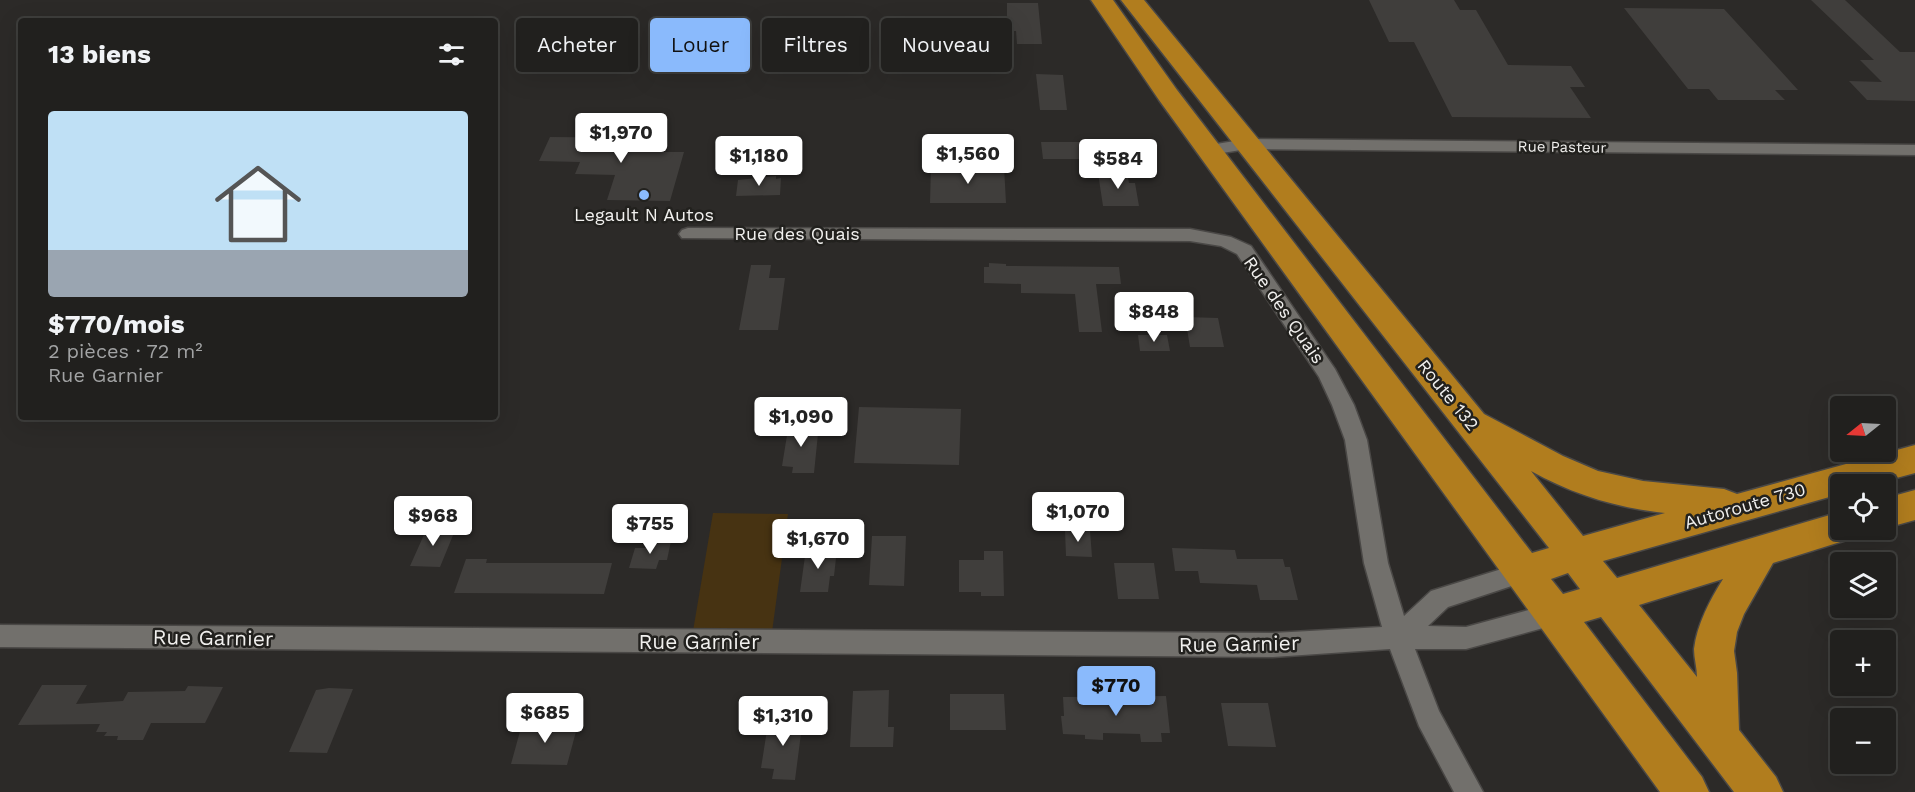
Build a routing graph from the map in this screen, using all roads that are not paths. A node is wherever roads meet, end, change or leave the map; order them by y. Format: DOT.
graph roads {
  1 [pos="1102,0"];
  2 [pos="1132,0"];
  3 [pos="1148,20"];
  4 [pos="1118,24"];
  5 [pos="1246,144"];
  6 [pos="1210,150"];
  7 [pos="1915,150"];
  8 [pos="688,234"];
  9 [pos="1467,418"];
  10 [pos="1915,459"];
  11 [pos="1915,505"];
  12 [pos="1744,506"];
  13 [pos="1896,510"];
  14 [pos="1830,530"];
  15 [pos="1761,550"];
  16 [pos="1576,555"];
  17 [pos="1524,572"];
  18 [pos="1608,598"];
  19 [pos="1554,614"];
  20 [pos="0,636"];
  21 [pos="1398,637"];
  22 [pos="1718,738"];
  23 [pos="1469,792"];
  24 [pos="1687,792"];
  25 [pos="1761,792"];
  1 -- 4 [label="highway"];
  2 -- 3 [label="highway, Route 132"];
  3 -- 4 [label="highway"];
  3 -- 5 [label="highway, Route 132"];
  4 -- 6 [label="highway"];
  5 -- 6 [label="street, Rue Pasteur"];
  5 -- 7 [label="street, Rue Pasteur"];
  5 -- 9 [label="highway, Route 132"];
  6 -- 17 [label="highway"];
  8 -- 21 [label="street, Rue des Quais"];
  9 -- 12 [label="highway"];
  9 -- 16 [label="highway, Route 132"];
  10 -- 12 [label="highway, Autoroute 730"];
  11 -- 13 [label="highway"];
  12 -- 16 [label="highway, Autoroute 730"];
  14 -- 15 [label="highway"];
  15 -- 18 [label="highway"];
  15 -- 22 [label="highway"];
  16 -- 17 [label="highway, Autoroute 730"];
  16 -- 18 [label="highway, Route 132"];
  17 -- 19 [label="highway"];
  17 -- 21 [label="street"];
  18 -- 19 [label="highway"];
  18 -- 22 [label="highway, Route 132"];
  19 -- 21 [label="street, Rue Garnier"];
  19 -- 24 [label="highway"];
  20 -- 21 [label="street, Rue Garnier"];
  21 -- 23 [label="street, Rue des Quais"];
  22 -- 25 [label="highway, Route 132"];
}
